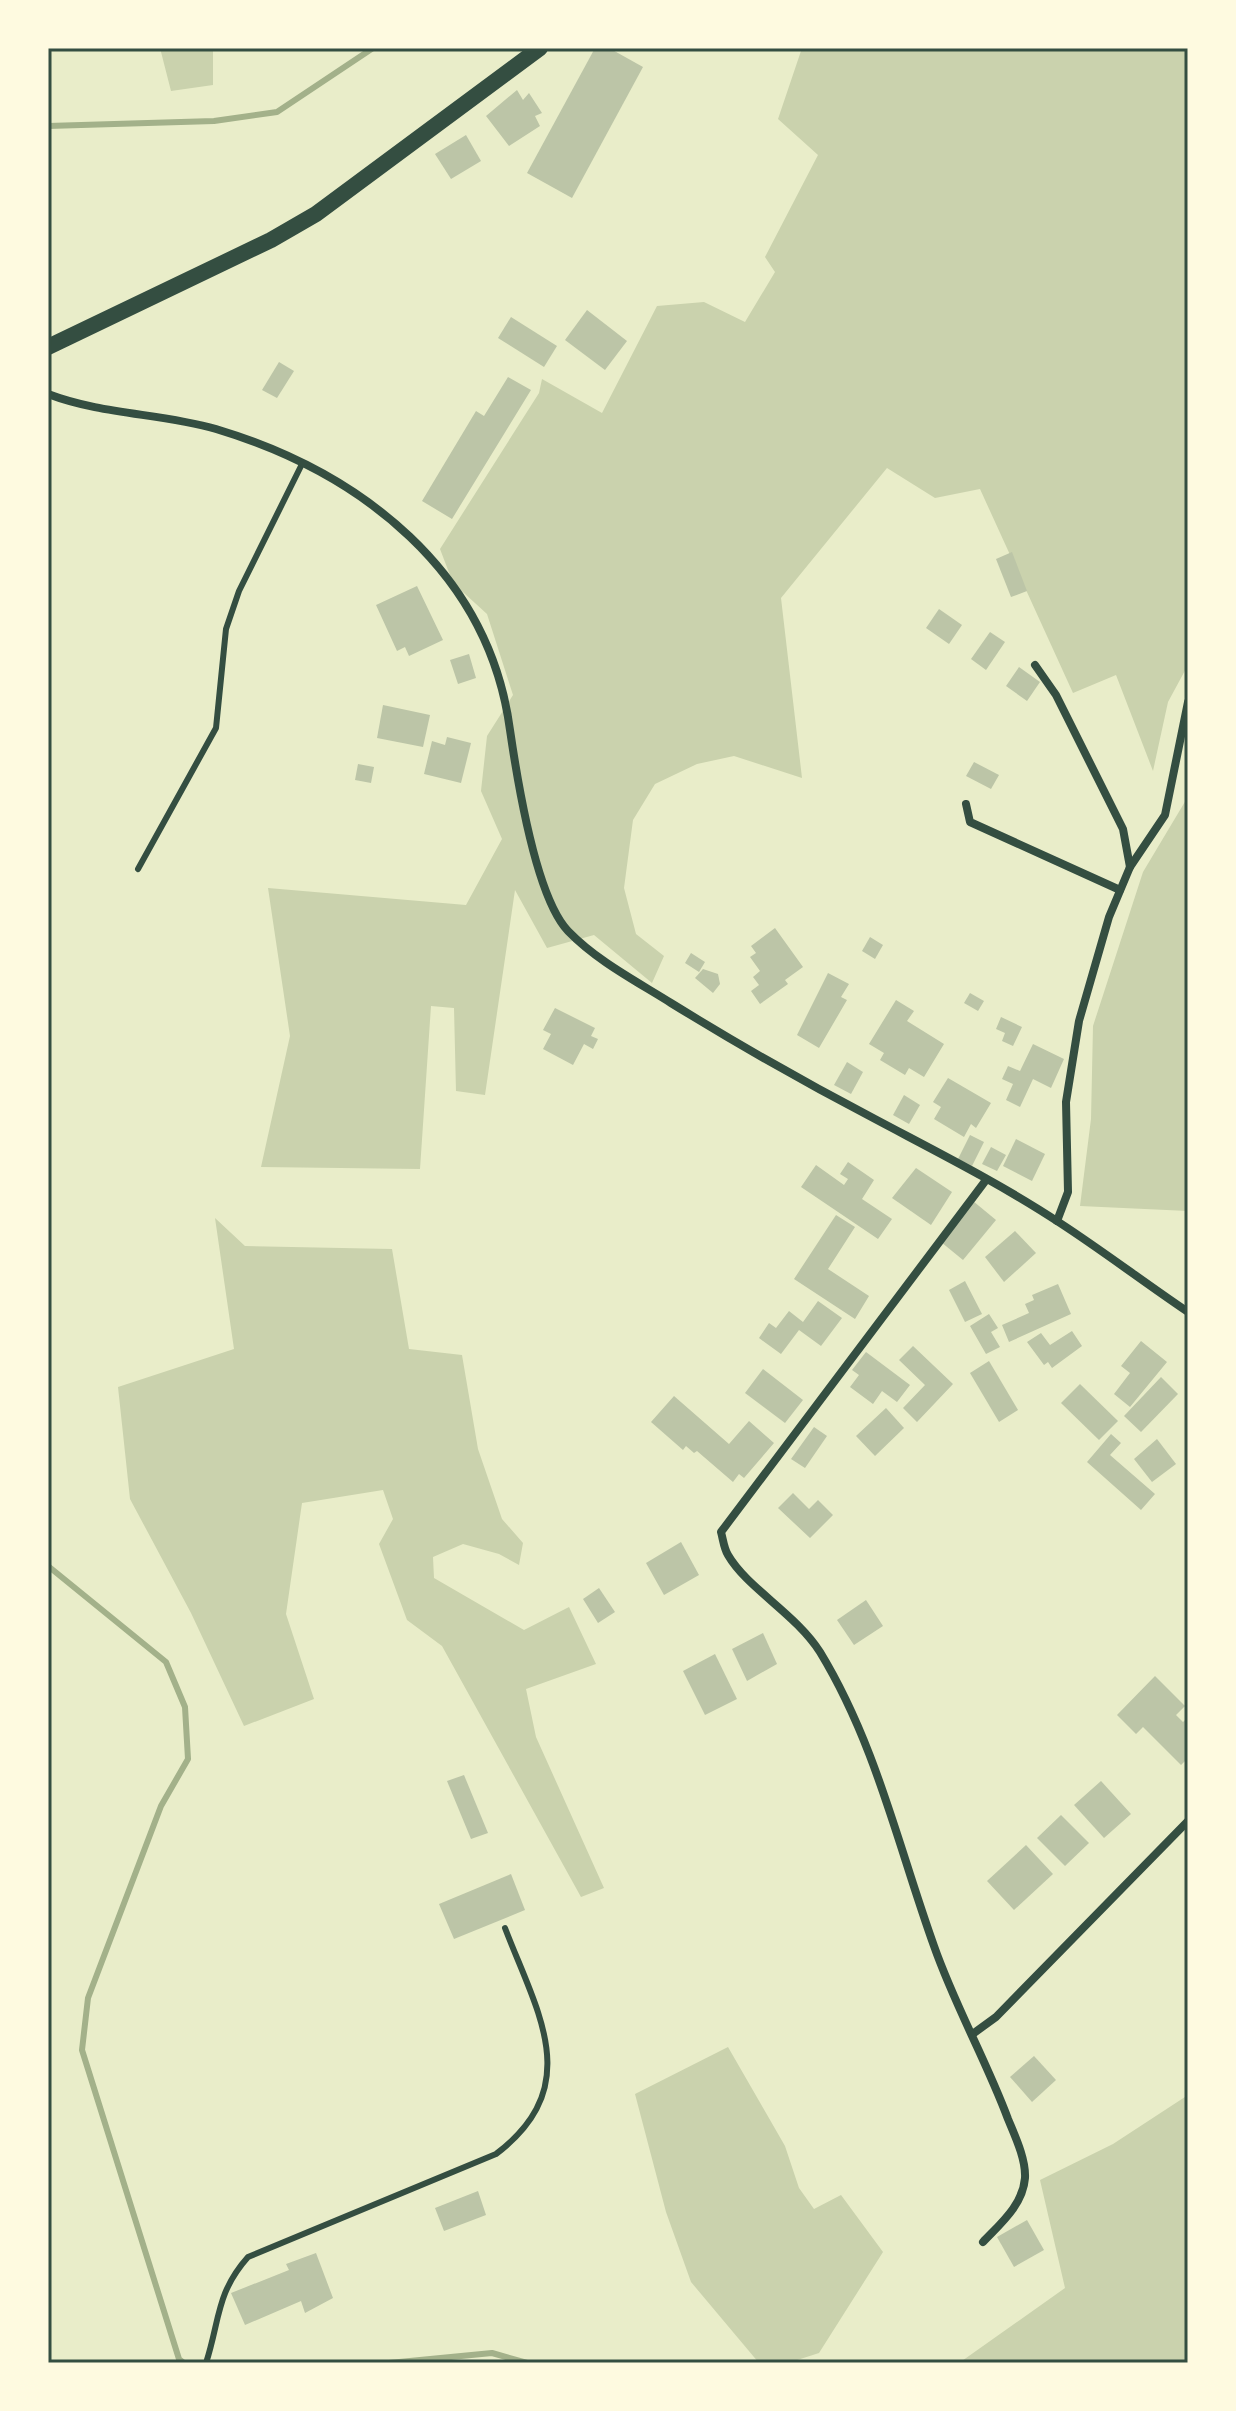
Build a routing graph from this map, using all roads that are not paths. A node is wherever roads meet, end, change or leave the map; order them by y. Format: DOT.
graph roads {
  1 [pos="540,48"];
  2 [pos="48,347"];
  3 [pos="48,394"];
  4 [pos="302,464"];
  5 [pos="1035,665"];
  6 [pos="1188,702"];
  7 [pos="966,804"];
  8 [pos="1130,867"];
  9 [pos="138,869"];
  10 [pos="1120,890"];
  11 [pos="986,1180"];
  12 [pos="1057,1221"];
  13 [pos="1188,1312"];
  14 [pos="1188,1821"];
  15 [pos="505,1928"];
  16 [pos="974,2033"];
  17 [pos="983,2242"];
  18 [pos="207,2361"];
  1 -- 2 [label="main road"];
  3 -- 4 [label="street"];
  4 -- 9 [label="lane"];
  4 -- 11 [label="street"];
  5 -- 8 [label="street"];
  6 -- 8 [label="street"];
  7 -- 10 [label="street"];
  8 -- 10 [label="street"];
  10 -- 12 [label="street"];
  11 -- 12 [label="street"];
  11 -- 16 [label="street"];
  12 -- 13 [label="street"];
  14 -- 16 [label="street"];
  15 -- 18 [label="lane"];
  16 -- 17 [label="street"];
}
